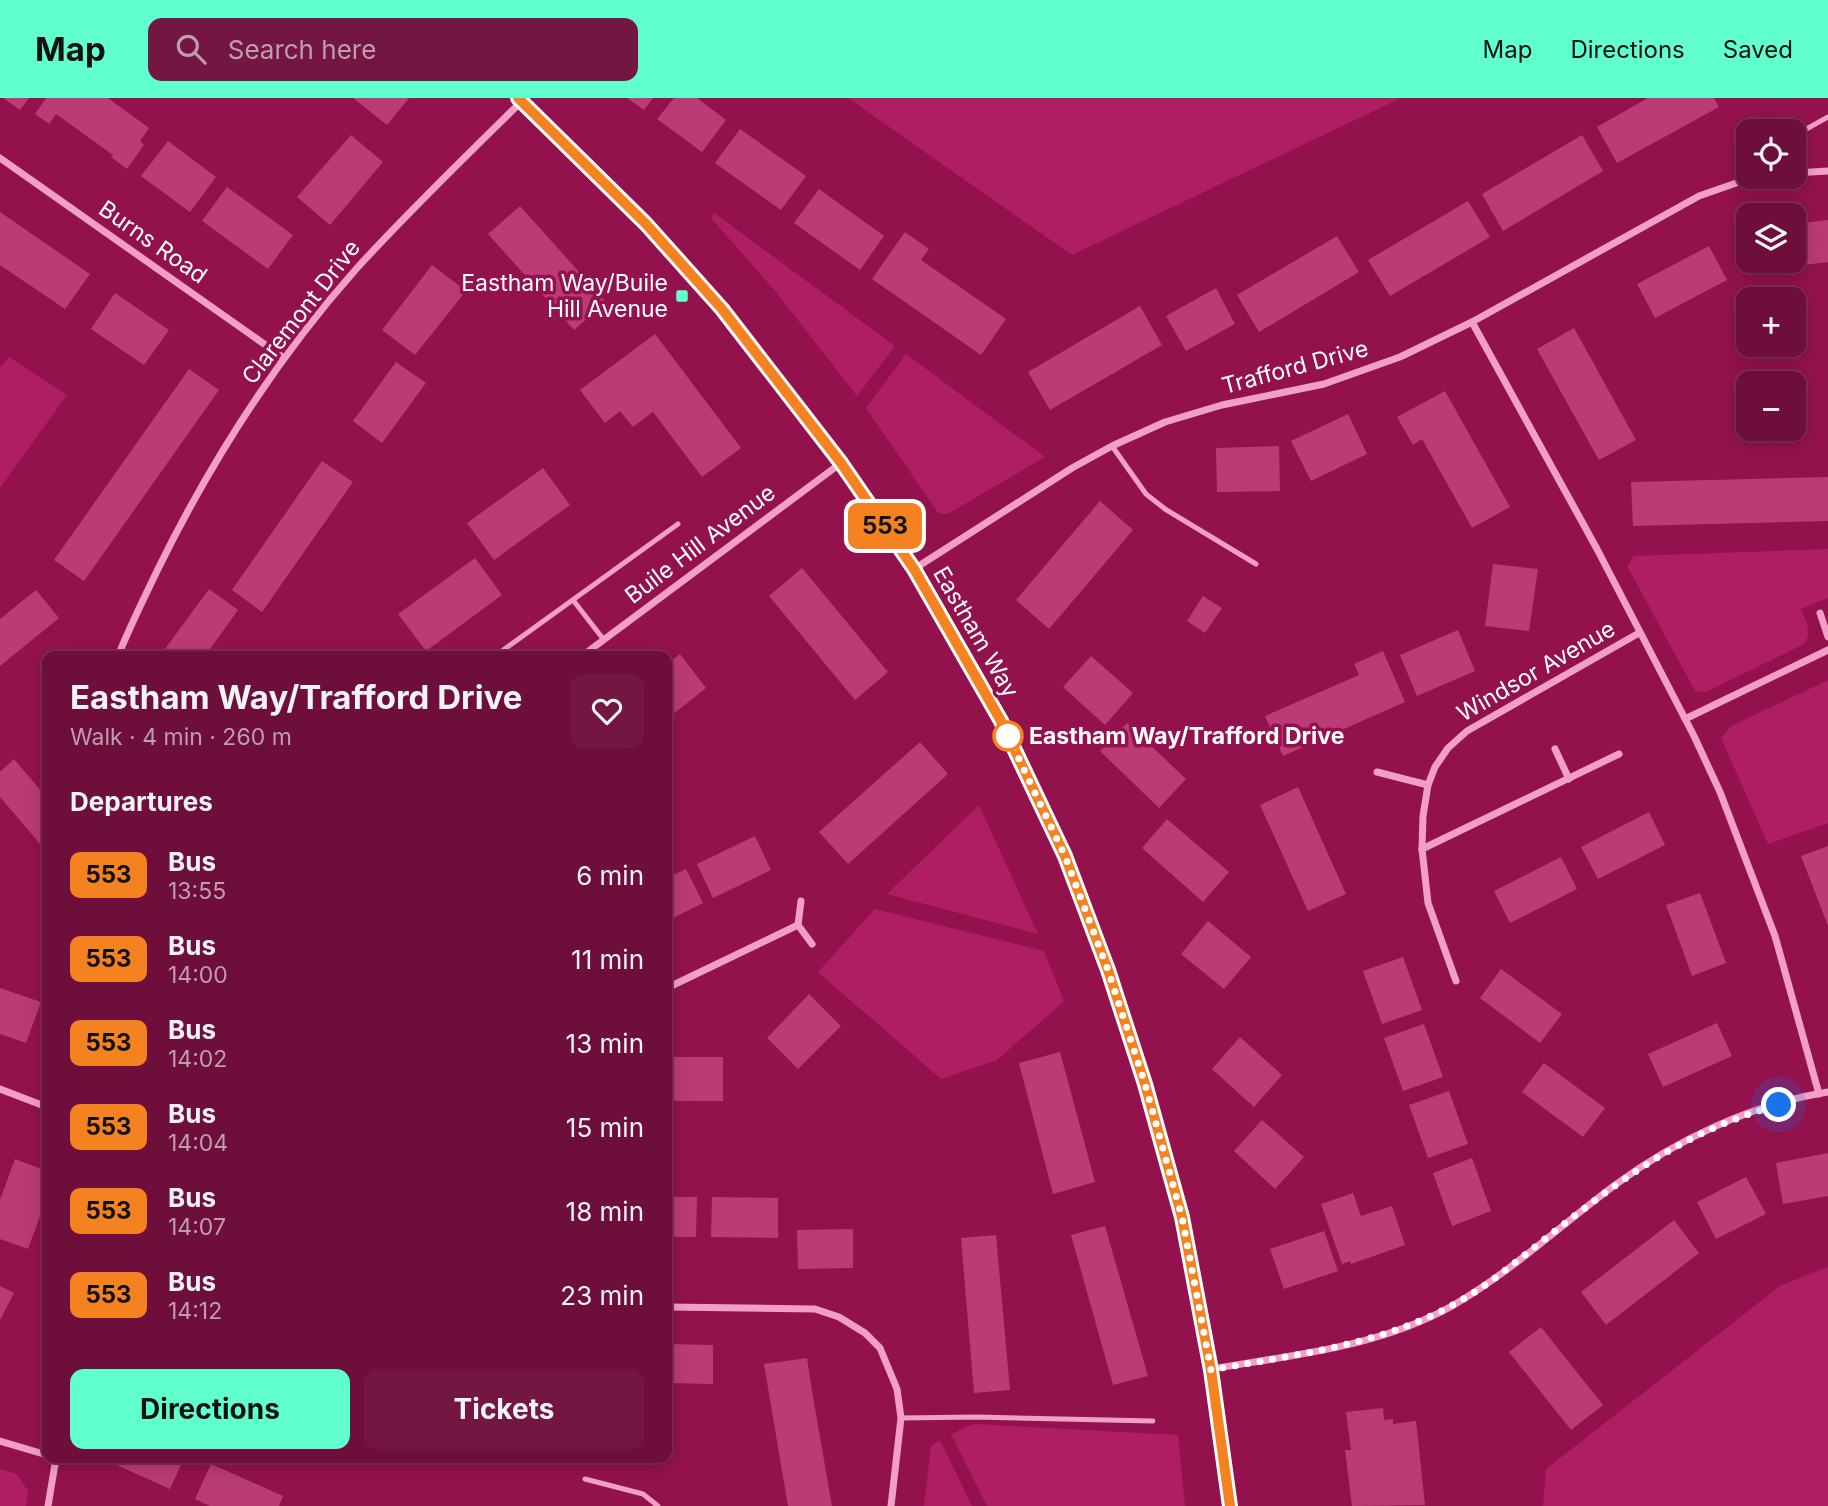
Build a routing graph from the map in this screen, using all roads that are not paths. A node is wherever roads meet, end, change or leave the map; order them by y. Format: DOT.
graph roads {
  1 [pos="520,99"];
  2 [pos="1828,117"];
  3 [pos="1806,129"];
  4 [pos="0,158"];
  5 [pos="1828,171"];
  6 [pos="1806,172"];
  7 [pos="1736,183"];
  8 [pos="1472,322"];
  9 [pos="284,358"];
  10 [pos="1112,446"];
  11 [pos="841,463"];
  12 [pos="678,524"];
  13 [pos="1256,564"];
  14 [pos="914,569"];
  15 [pos="573,600"];
  16 [pos="1820,613"];
  17 [pos="1639,633"];
  18 [pos="1828,638"];
  19 [pos="604,640"];
  20 [pos="1828,650"];
  21 [pos="120,651"];
  22 [pos="502,651"];
  23 [pos="589,651"];
  24 [pos="1685,719"];
  25 [pos="1555,749"];
  26 [pos="1619,754"];
  27 [pos="1377,772"];
  28 [pos="1569,779"];
  29 [pos="1428,785"];
  30 [pos="1422,849"];
  31 [pos="801,901"];
  32 [pos="799,925"];
  33 [pos="812,944"];
  34 [pos="1456,981"];
  35 [pos="672,986"];
  36 [pos="0,1090"];
  37 [pos="1828,1092"];
  38 [pos="1819,1094"];
  39 [pos="42,1105"];
  40 [pos="672,1307"];
  41 [pos="1211,1370"];
  42 [pos="901,1419"];
  43 [pos="1153,1421"];
  44 [pos="0,1441"];
  45 [pos="42,1454"];
  46 [pos="55,1463"];
  47 [pos="584,1479"];
  48 [pos="48,1506"];
  49 [pos="659,1506"];
  50 [pos="891,1506"];
  51 [pos="1230,1506"];
  1 -- 9 [label="street, Claremont Drive"];
  1 -- 11 [label="street, Eastham Way"];
  2 -- 3 [label="lane"];
  4 -- 9 [label="street, Burns Road"];
  5 -- 6 [label="street"];
  7 -- 8 [label="street, Trafford Drive"];
  8 -- 10 [label="street, Trafford Drive"];
  8 -- 17 [label="street, Windsor Avenue"];
  9 -- 21 [label="street, Claremont Drive"];
  10 -- 13 [label="lane"];
  10 -- 14 [label="street, Trafford Drive"];
  11 -- 14 [label="street, Eastham Way"];
  11 -- 19 [label="street, Buile Hill Avenue"];
  12 -- 15 [label="lane"];
  14 -- 41 [label="street, Eastham Way"];
  15 -- 19 [label="lane"];
  15 -- 22 [label="lane"];
  16 -- 18 [label="street"];
  17 -- 24 [label="street, Windsor Avenue"];
  17 -- 29 [label="street, Windsor Avenue"];
  19 -- 23 [label="street, Buile Hill Avenue"];
  20 -- 24 [label="street"];
  24 -- 38 [label="street, Windsor Avenue"];
  25 -- 28 [label="street"];
  26 -- 28 [label="street"];
  27 -- 29 [label="street"];
  28 -- 30 [label="street"];
  29 -- 30 [label="street, Windsor Avenue"];
  30 -- 34 [label="street, Windsor Avenue"];
  31 -- 32 [label="street"];
  32 -- 33 [label="street"];
  32 -- 35 [label="street"];
  36 -- 39 [label="street"];
  37 -- 38 [label="street"];
  38 -- 41 [label="street"];
  40 -- 42 [label="street"];
  41 -- 51 [label="street, Eastham Way"];
  42 -- 43 [label="lane"];
  42 -- 50 [label="street"];
  44 -- 45 [label="street"];
  46 -- 48 [label="street"];
  47 -- 49 [label="lane"];
}
